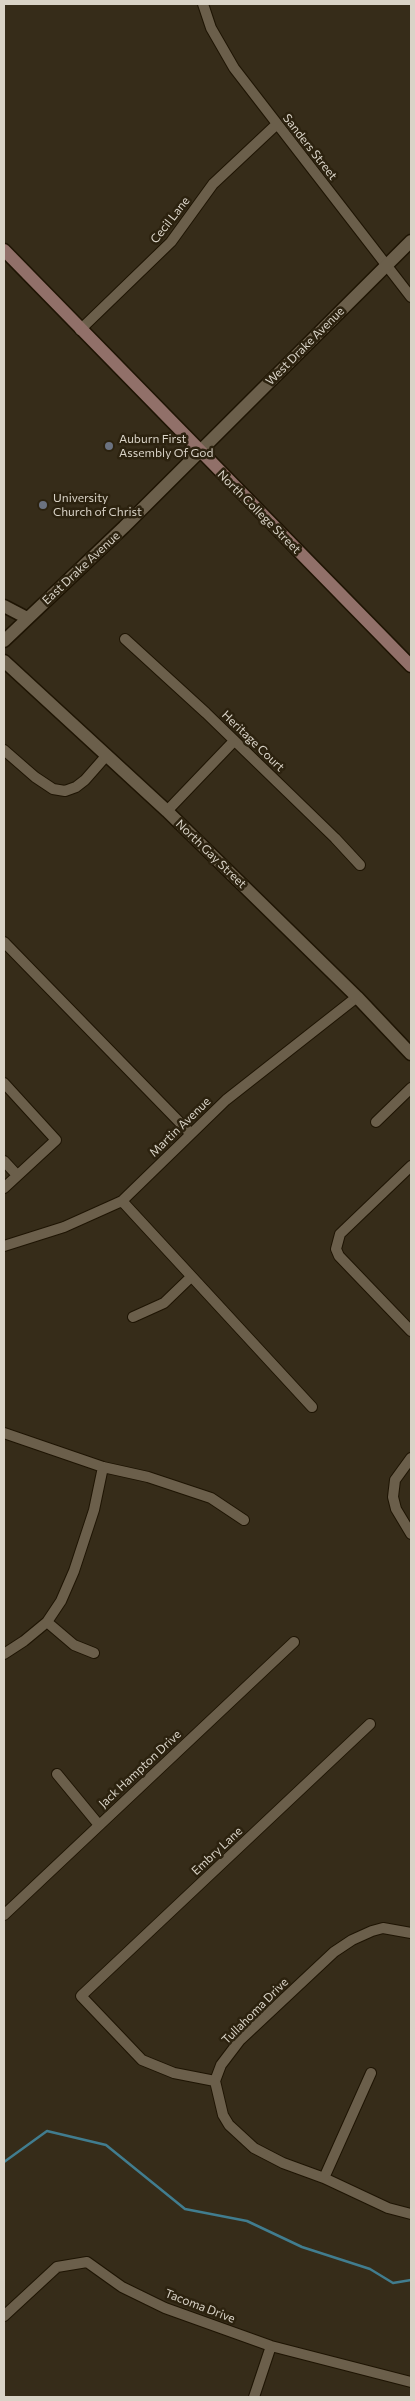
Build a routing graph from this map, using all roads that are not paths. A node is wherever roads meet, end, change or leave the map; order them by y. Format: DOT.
graph roads {
  1 [pos="203,4"];
  2 [pos="277,124"];
  3 [pos="411,242"];
  4 [pos="4,250"];
  5 [pos="386,266"];
  6 [pos="411,297"];
  7 [pos="80,330"];
  8 [pos="200,451"];
  9 [pos="4,606"];
  10 [pos="27,618"];
  11 [pos="125,639"];
  12 [pos="4,641"];
  13 [pos="4,661"];
  14 [pos="411,666"];
  15 [pos="234,741"];
  16 [pos="4,750"];
  17 [pos="107,755"];
  18 [pos="167,811"];
  19 [pos="360,865"];
  20 [pos="4,942"];
  21 [pos="357,997"];
  22 [pos="411,1054"];
  23 [pos="4,1083"];
  24 [pos="411,1088"];
  25 [pos="376,1122"];
  26 [pos="191,1134"];
  27 [pos="4,1161"];
  28 [pos="411,1166"];
  29 [pos="17,1175"];
  30 [pos="4,1188"];
  31 [pos="122,1201"];
  32 [pos="4,1246"];
  33 [pos="191,1277"];
  34 [pos="133,1317"];
  35 [pos="411,1331"];
  36 [pos="312,1408"];
  37 [pos="4,1434"];
  38 [pos="411,1458"];
  39 [pos="102,1467"];
  40 [pos="244,1520"];
  41 [pos="411,1534"];
  42 [pos="47,1622"];
  43 [pos="294,1642"];
  44 [pos="94,1653"];
  45 [pos="4,1654"];
  46 [pos="370,1724"];
  47 [pos="57,1774"];
  48 [pos="99,1825"];
  49 [pos="4,1913"];
  50 [pos="411,1932"];
  51 [pos="371,2073"];
  52 [pos="215,2081"];
  53 [pos="324,2178"];
  54 [pos="411,2214"];
  55 [pos="4,2316"];
  56 [pos="270,2346"];
  57 [pos="411,2382"];
  58 [pos="254,2397"];
  1 -- 2 [label="street, Sanders Street"];
  2 -- 5 [label="street, Sanders Street"];
  2 -- 7 [label="street, Cecil Lane"];
  3 -- 5 [label="street, West Drake Avenue"];
  4 -- 7 [label="main road, North College Street"];
  5 -- 6 [label="street, Sanders Street"];
  5 -- 8 [label="street, West Drake Avenue"];
  7 -- 8 [label="main road, North College Street"];
  8 -- 10 [label="street, East Drake Avenue"];
  8 -- 14 [label="main road, North College Street"];
  9 -- 10 [label="street"];
  10 -- 12 [label="street, East Drake Avenue"];
  11 -- 15 [label="street, Heritage Court"];
  13 -- 17 [label="street, North Gay Street"];
  15 -- 18 [label="street"];
  15 -- 19 [label="street, Heritage Court"];
  16 -- 17 [label="street"];
  17 -- 18 [label="street, North Gay Street"];
  18 -- 21 [label="street, North Gay Street"];
  20 -- 26 [label="street"];
  21 -- 22 [label="street, North Gay Street"];
  21 -- 26 [label="street, Martin Avenue"];
  23 -- 29 [label="street"];
  24 -- 25 [label="street"];
  26 -- 31 [label="street, Martin Avenue"];
  27 -- 29 [label="street"];
  28 -- 35 [label="street"];
  29 -- 30 [label="street"];
  31 -- 32 [label="street, Martin Avenue"];
  31 -- 33 [label="street"];
  33 -- 34 [label="street"];
  33 -- 36 [label="street"];
  37 -- 39 [label="street"];
  38 -- 41 [label="street"];
  39 -- 40 [label="street"];
  39 -- 42 [label="street"];
  42 -- 44 [label="street"];
  42 -- 45 [label="street"];
  43 -- 48 [label="street, Jack Hampton Drive"];
  46 -- 52 [label="street, Embry Lane"];
  47 -- 48 [label="street"];
  48 -- 49 [label="street, Jack Hampton Drive"];
  50 -- 52 [label="street, Tullahoma Drive"];
  51 -- 53 [label="street"];
  52 -- 53 [label="street"];
  53 -- 54 [label="street"];
  55 -- 56 [label="street, Tacoma Drive"];
  56 -- 57 [label="street, Tacoma Drive"];
  56 -- 58 [label="street"];
}
